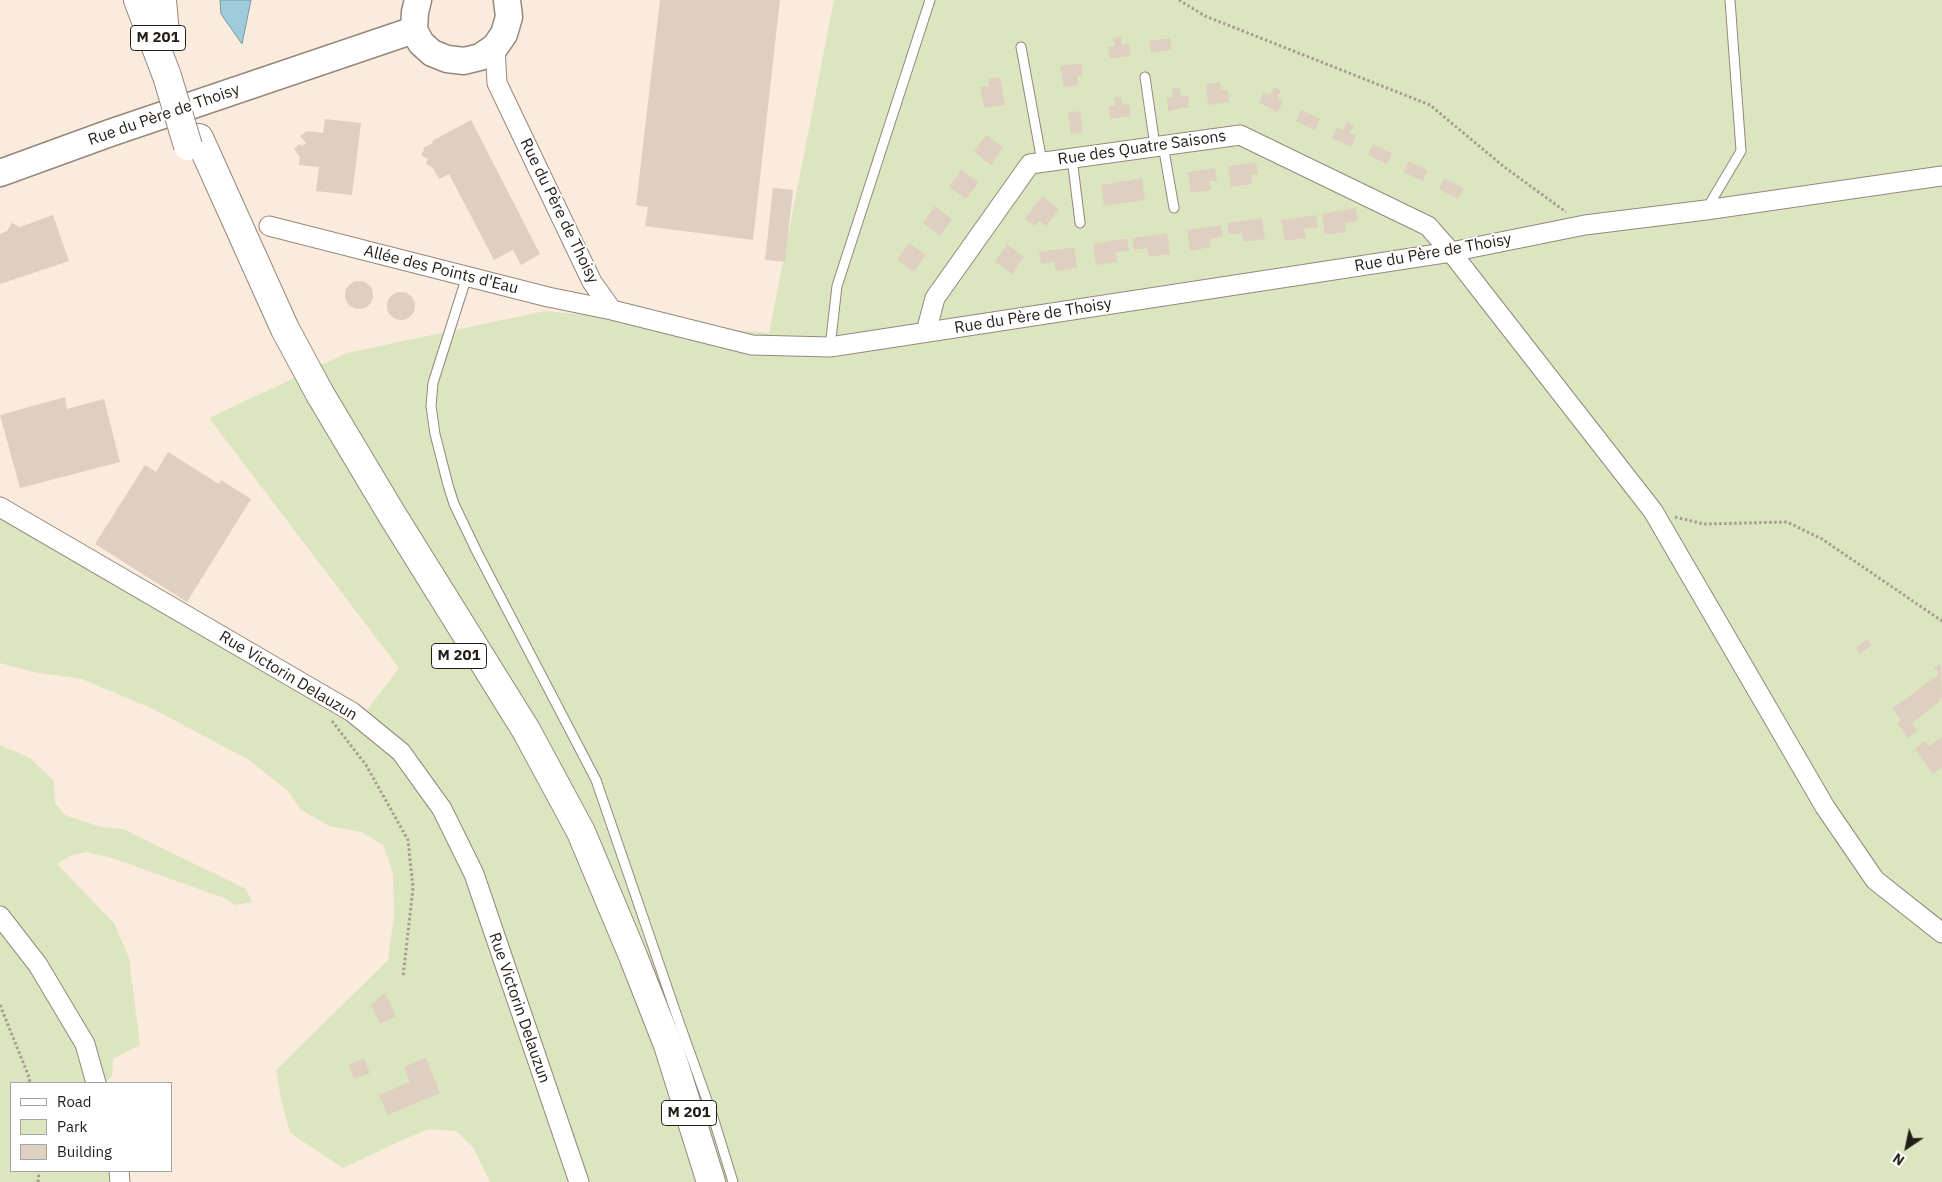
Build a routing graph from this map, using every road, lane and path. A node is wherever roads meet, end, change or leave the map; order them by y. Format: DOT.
graph roads {
  1 [pos="138,0"];
  2 [pos="150,0"];
  3 [pos="160,0"];
  4 [pos="418,0"];
  5 [pos="507,0"];
  6 [pos="930,0"];
  7 [pos="1179,0"];
  8 [pos="1730,0"];
  9 [pos="414,30"];
  10 [pos="495,47"];
  11 [pos="1021,47"];
  12 [pos="464,61"];
  13 [pos="173,75"];
  14 [pos="1145,77"];
  15 [pos="498,83"];
  16 [pos="193,142"];
  17 [pos="1159,145"];
  18 [pos="1072,158"];
  19 [pos="1042,162"];
  20 [pos="0,173"];
  21 [pos="1942,176"];
  22 [pos="1174,208"];
  23 [pos="1706,210"];
  24 [pos="1080,223"];
  25 [pos="269,226"];
  26 [pos="1585,226"];
  27 [pos="1450,252"];
  28 [pos="467,276"];
  29 [pos="612,310"];
  30 [pos="926,332"];
  31 [pos="830,347"];
  32 [pos="0,507"];
  33 [pos="1653,511"];
  34 [pos="1942,621"];
  35 [pos="327,714"];
  36 [pos="0,916"];
  37 [pos="1942,933"];
  38 [pos="403,977"];
  39 [pos="0,1005"];
  40 [pos="30,1082"];
  41 [pos="96,1082"];
  42 [pos="579,1182"];
  43 [pos="694,1182"];
  44 [pos="711,1182"];
  45 [pos="733,1182"];
  1 -- 13 [label="highway"];
  2 -- 13 [label="highway, M 201"];
  3 -- 13 [label="highway, M 201"];
  4 -- 9 [label="main road"];
  5 -- 10 [label="main road"];
  6 -- 31 [label="lane"];
  7 -- 26 [label="path"];
  8 -- 23 [label="lane"];
  9 -- 12 [label="main road"];
  9 -- 20 [label="main road, Rue du Père de Thoisy"];
  10 -- 12 [label="main road"];
  10 -- 15 [label="street, Rue du Père de Thoisy"];
  11 -- 19 [label="lane"];
  12 -- 15 [label="street"];
  13 -- 16 [label="highway, M 201"];
  14 -- 17 [label="lane"];
  15 -- 29 [label="street, Rue du Père de Thoisy"];
  16 -- 43 [label="highway, M 201"];
  16 -- 44 [label="highway, M 201"];
  17 -- 18 [label="street, Rue des Quatre Saisons"];
  17 -- 22 [label="lane"];
  17 -- 27 [label="street, Rue des Quatre Saisons"];
  18 -- 19 [label="street, Rue des Quatre Saisons"];
  18 -- 24 [label="lane"];
  19 -- 30 [label="street, Rue des Quatre Saisons"];
  21 -- 23 [label="street, Rue du Père de Thoisy"];
  23 -- 26 [label="street, Rue du Père de Thoisy"];
  25 -- 28 [label="street, Allée des Points d'Eau"];
  26 -- 27 [label="street, Rue du Père de Thoisy"];
  27 -- 30 [label="street, Rue du Père de Thoisy"];
  27 -- 33 [label="street, Rue des Quatre Saisons"];
  28 -- 29 [label="street, Allée des Points d'Eau"];
  28 -- 45 [label="lane"];
  29 -- 31 [label="street, Rue du Père de Thoisy"];
  30 -- 31 [label="street, Rue du Père de Thoisy"];
  32 -- 42 [label="street, Rue Victorin Delauzun"];
  33 -- 34 [label="path"];
  33 -- 37 [label="street, Rue des Quatre Saisons"];
  35 -- 38 [label="path"];
  36 -- 41 [label="street"];
  39 -- 40 [label="path"];
}
